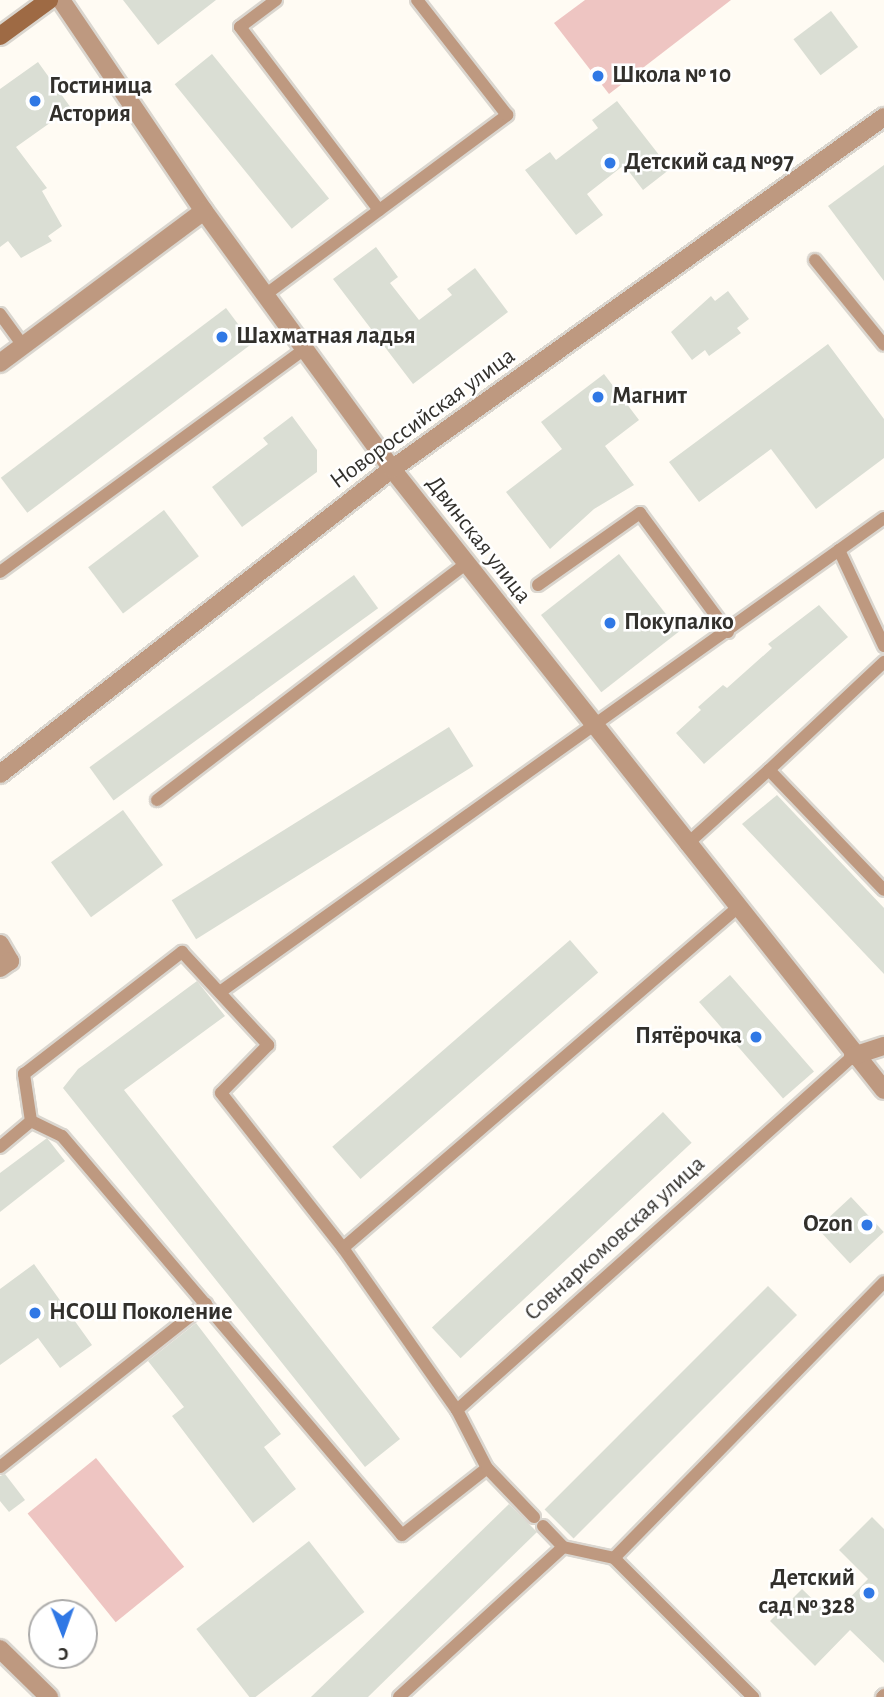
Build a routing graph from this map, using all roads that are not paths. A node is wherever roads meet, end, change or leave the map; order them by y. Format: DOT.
graph roads {
  1 [pos="49,0"];
  2 [pos="61,0"];
  3 [pos="276,0"];
  4 [pos="417,0"];
  5 [pos="0,36"];
  6 [pos="884,117"];
  7 [pos="379,210"];
  8 [pos="204,211"];
  9 [pos="815,260"];
  10 [pos="265,295"];
  11 [pos="0,314"];
  12 [pos="884,345"];
  13 [pos="23,346"];
  14 [pos="305,349"];
  15 [pos="0,363"];
  16 [pos="392,469"];
  17 [pos="884,518"];
  18 [pos="839,551"];
  19 [pos="466,564"];
  20 [pos="0,572"];
  21 [pos="538,585"];
  22 [pos="880,626"];
  23 [pos="728,632"];
  24 [pos="884,646"];
  25 [pos="884,662"];
  26 [pos="595,729"];
  27 [pos="769,770"];
  28 [pos="0,774"];
  29 [pos="157,800"];
  30 [pos="686,845"];
  31 [pos="884,890"];
  32 [pos="736,909"];
  33 [pos="0,944"];
  34 [pos="0,968"];
  35 [pos="220,992"];
  36 [pos="884,1046"];
  37 [pos="853,1056"];
  38 [pos="884,1090"];
  39 [pos="31,1121"];
  40 [pos="0,1147"];
  41 [pos="343,1248"];
  42 [pos="884,1282"];
  43 [pos="206,1304"];
  44 [pos="457,1410"];
  45 [pos="0,1467"];
  46 [pos="487,1468"];
  47 [pos="563,1547"];
  48 [pos="614,1558"];
  49 [pos="0,1649"];
  50 [pos="748,1695"];
  51 [pos="49,1697"];
  52 [pos="399,1697"];
  1 -- 5 [label="street"];
  2 -- 8 [label="street, Двинская улица"];
  3 -- 7 [label="lane"];
  4 -- 7 [label="lane"];
  6 -- 16 [label="street, Новороссийская улица"];
  7 -- 10 [label="lane"];
  8 -- 10 [label="street, Двинская улица"];
  8 -- 13 [label="street"];
  9 -- 12 [label="lane"];
  10 -- 14 [label="street, Двинская улица"];
  11 -- 13 [label="lane"];
  13 -- 15 [label="street"];
  14 -- 16 [label="street, Двинская улица"];
  14 -- 20 [label="lane"];
  16 -- 19 [label="street, Двинская улица"];
  16 -- 28 [label="street, Новороссийская улица"];
  17 -- 18 [label="lane"];
  18 -- 22 [label="lane"];
  18 -- 23 [label="lane"];
  19 -- 26 [label="street, Двинская улица"];
  19 -- 29 [label="lane"];
  21 -- 23 [label="lane"];
  22 -- 24 [label="lane"];
  23 -- 26 [label="lane"];
  25 -- 27 [label="lane"];
  26 -- 30 [label="street, Двинская улица"];
  26 -- 35 [label="lane"];
  27 -- 30 [label="lane"];
  27 -- 31 [label="lane"];
  30 -- 32 [label="street, Двинская улица"];
  32 -- 37 [label="street, Двинская улица"];
  32 -- 41 [label="lane"];
  33 -- 34 [label="street"];
  35 -- 39 [label="lane"];
  35 -- 41 [label="lane"];
  36 -- 37 [label="street, Совнаркомовская улица"];
  37 -- 38 [label="street, Двинская улица"];
  37 -- 44 [label="lane, Совнаркомовская улица"];
  39 -- 40 [label="lane"];
  39 -- 43 [label="lane"];
  41 -- 44 [label="lane"];
  42 -- 48 [label="lane"];
  43 -- 45 [label="lane"];
  43 -- 46 [label="lane"];
  44 -- 46 [label="lane"];
  46 -- 47 [label="lane"];
  47 -- 48 [label="lane"];
  47 -- 52 [label="lane"];
  48 -- 50 [label="lane"];
  49 -- 51 [label="street"];
}
